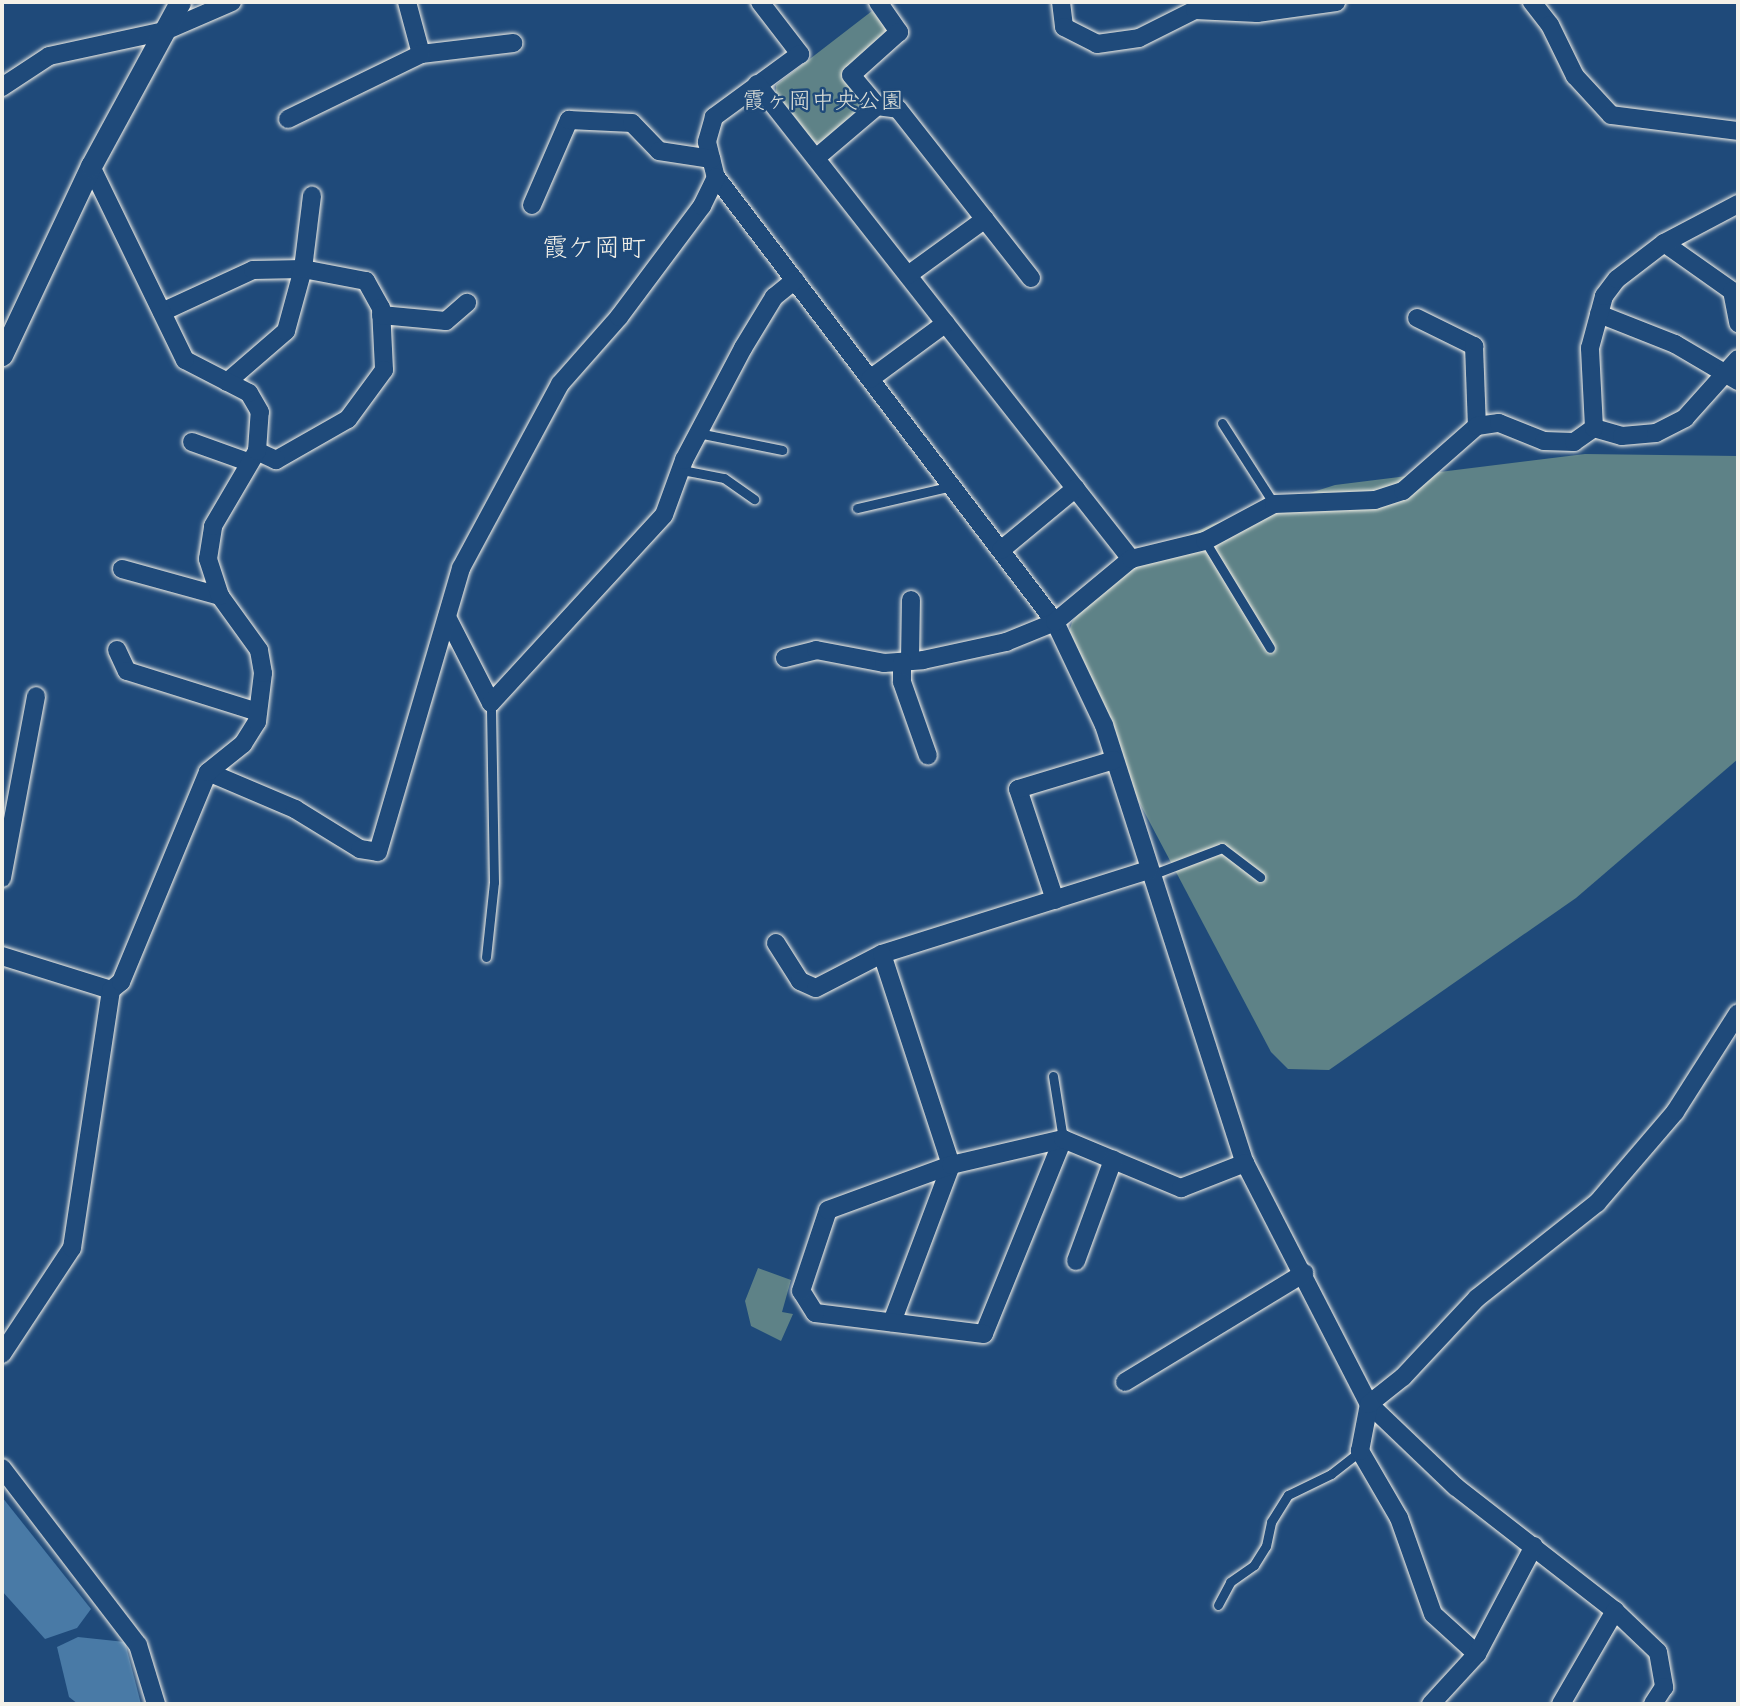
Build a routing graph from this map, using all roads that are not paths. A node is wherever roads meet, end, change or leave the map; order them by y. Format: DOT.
graph roads {
  1 [pos="180,2"];
  2 [pos="232,2"];
  3 [pos="407,2"];
  4 [pos="760,2"];
  5 [pos="879,2"];
  6 [pos="1061,2"];
  7 [pos="1336,2"];
  8 [pos="1532,2"];
  9 [pos="165,31"];
  10 [pos="513,43"];
  11 [pos="421,54"];
  12 [pos="757,84"];
  13 [pos="2,87"];
  14 [pos="877,106"];
  15 [pos="288,119"];
  16 [pos="1738,131"];
  17 [pos="816,158"];
  18 [pos="711,159"];
  19 [pos="91,166"];
  20 [pos="716,177"];
  21 [pos="312,196"];
  22 [pos="1738,204"];
  23 [pos="532,205"];
  24 [pos="985,219"];
  25 [pos="1664,243"];
  26 [pos="303,269"];
  27 [pos="908,275"];
  28 [pos="1031,278"];
  29 [pos="795,280"];
  30 [pos="467,303"];
  31 [pos="162,312"];
  32 [pos="1599,314"];
  33 [pos="381,315"];
  34 [pos="1417,318"];
  35 [pos="946,323"];
  36 [pos="1738,323"];
  37 [pos="2,355"];
  38 [pos="1738,359"];
  39 [pos="1732,378"];
  40 [pos="870,379"];
  41 [pos="228,383"];
  42 [pos="1222,424"];
  43 [pos="1477,426"];
  44 [pos="1594,428"];
  45 [pos="698,433"];
  46 [pos="192,442"];
  47 [pos="782,450"];
  48 [pos="253,457"];
  49 [pos="682,470"];
  50 [pos="952,486"];
  51 [pos="1076,488"];
  52 [pos="754,499"];
  53 [pos="1274,504"];
  54 [pos="857,508"];
  55 [pos="1205,541"];
  56 [pos="1001,550"];
  57 [pos="1131,559"];
  58 [pos="122,569"];
  59 [pos="220,596"];
  60 [pos="911,600"];
  61 [pos="448,619"];
  62 [pos="1055,622"];
  63 [pos="1270,649"];
  64 [pos="117,650"];
  65 [pos="785,658"];
  66 [pos="906,662"];
  67 [pos="36,696"];
  68 [pos="491,703"];
  69 [pos="258,712"];
  70 [pos="928,756"];
  71 [pos="1114,760"];
  72 [pos="208,772"];
  73 [pos="1150,873"];
  74 [pos="1260,877"];
  75 [pos="2,878"];
  76 [pos="1055,900"];
  77 [pos="776,943"];
  78 [pos="882,954"];
  79 [pos="2,956"];
  80 [pos="486,957"];
  81 [pos="111,990"];
  82 [pos="1738,1013"];
  83 [pos="1054,1076"];
  84 [pos="1063,1139"];
  85 [pos="1114,1160"];
  86 [pos="1245,1163"];
  87 [pos="951,1166"];
  88 [pos="1076,1261"];
  89 [pos="1304,1273"];
  90 [pos="892,1322"];
  91 [pos="2,1354"];
  92 [pos="1125,1382"];
  93 [pos="1369,1404"];
  94 [pos="1360,1451"];
  95 [pos="2,1468"];
  96 [pos="1534,1546"];
  97 [pos="1219,1605"];
  98 [pos="1615,1611"];
  99 [pos="1477,1654"];
  100 [pos="156,1704"];
  101 [pos="1431,1704"];
  102 [pos="1562,1704"];
  103 [pos="1653,1704"];
  1 -- 9 [label="street"];
  2 -- 9 [label="street"];
  3 -- 11 [label="street"];
  4 -- 12 [label="street"];
  5 -- 14 [label="street"];
  6 -- 7 [label="street"];
  8 -- 16 [label="street"];
  9 -- 13 [label="street"];
  9 -- 19 [label="street"];
  10 -- 11 [label="street"];
  11 -- 15 [label="street"];
  12 -- 17 [label="street"];
  12 -- 18 [label="street"];
  14 -- 17 [label="street"];
  14 -- 24 [label="street"];
  17 -- 27 [label="street"];
  18 -- 20 [label="street"];
  18 -- 23 [label="street"];
  19 -- 31 [label="street"];
  19 -- 37 [label="street"];
  20 -- 29 [label="street"];
  20 -- 61 [label="street"];
  21 -- 26 [label="street"];
  22 -- 25 [label="street"];
  24 -- 27 [label="street"];
  24 -- 28 [label="street"];
  25 -- 32 [label="street"];
  25 -- 36 [label="street"];
  26 -- 31 [label="street"];
  26 -- 33 [label="street"];
  26 -- 41 [label="street"];
  27 -- 35 [label="street"];
  29 -- 40 [label="street"];
  29 -- 45 [label="street"];
  30 -- 33 [label="street"];
  31 -- 41 [label="street"];
  32 -- 39 [label="street"];
  32 -- 44 [label="street"];
  33 -- 48 [label="street"];
  34 -- 43 [label="street"];
  35 -- 40 [label="street"];
  35 -- 51 [label="street"];
  38 -- 39 [label="street"];
  39 -- 44 [label="street"];
  40 -- 50 [label="street"];
  41 -- 48 [label="street"];
  42 -- 53 [label="lane"];
  43 -- 44 [label="street"];
  43 -- 53 [label="street"];
  45 -- 47 [label="lane"];
  45 -- 49 [label="street"];
  46 -- 48 [label="street"];
  48 -- 59 [label="street"];
  49 -- 52 [label="lane"];
  49 -- 68 [label="street"];
  50 -- 54 [label="lane"];
  50 -- 56 [label="street"];
  51 -- 56 [label="street"];
  51 -- 57 [label="street"];
  53 -- 55 [label="street"];
  55 -- 57 [label="street"];
  55 -- 63 [label="lane"];
  56 -- 62 [label="street"];
  57 -- 62 [label="street"];
  58 -- 59 [label="street"];
  59 -- 69 [label="street"];
  60 -- 66 [label="street"];
  61 -- 68 [label="street"];
  61 -- 72 [label="street"];
  62 -- 66 [label="street"];
  62 -- 71 [label="street"];
  64 -- 69 [label="street"];
  65 -- 66 [label="street"];
  66 -- 70 [label="street"];
  67 -- 75 [label="street"];
  68 -- 80 [label="lane"];
  69 -- 72 [label="street"];
  71 -- 73 [label="street"];
  71 -- 76 [label="street"];
  72 -- 81 [label="street"];
  73 -- 74 [label="lane"];
  73 -- 76 [label="street"];
  73 -- 86 [label="street"];
  76 -- 78 [label="street"];
  77 -- 78 [label="street"];
  78 -- 87 [label="street"];
  79 -- 81 [label="street"];
  81 -- 91 [label="street"];
  82 -- 93 [label="street"];
  83 -- 84 [label="lane"];
  84 -- 85 [label="street"];
  84 -- 87 [label="street"];
  84 -- 90 [label="street"];
  85 -- 86 [label="street"];
  85 -- 88 [label="street"];
  86 -- 89 [label="street"];
  87 -- 90 [label="street"];
  87 -- 90 [label="street"];
  89 -- 92 [label="street"];
  89 -- 93 [label="street"];
  93 -- 94 [label="street"];
  93 -- 96 [label="street"];
  94 -- 97 [label="lane"];
  94 -- 99 [label="street"];
  95 -- 100 [label="street"];
  96 -- 98 [label="street"];
  96 -- 99 [label="street"];
  98 -- 102 [label="street"];
  98 -- 103 [label="street"];
  99 -- 101 [label="street"];
}
